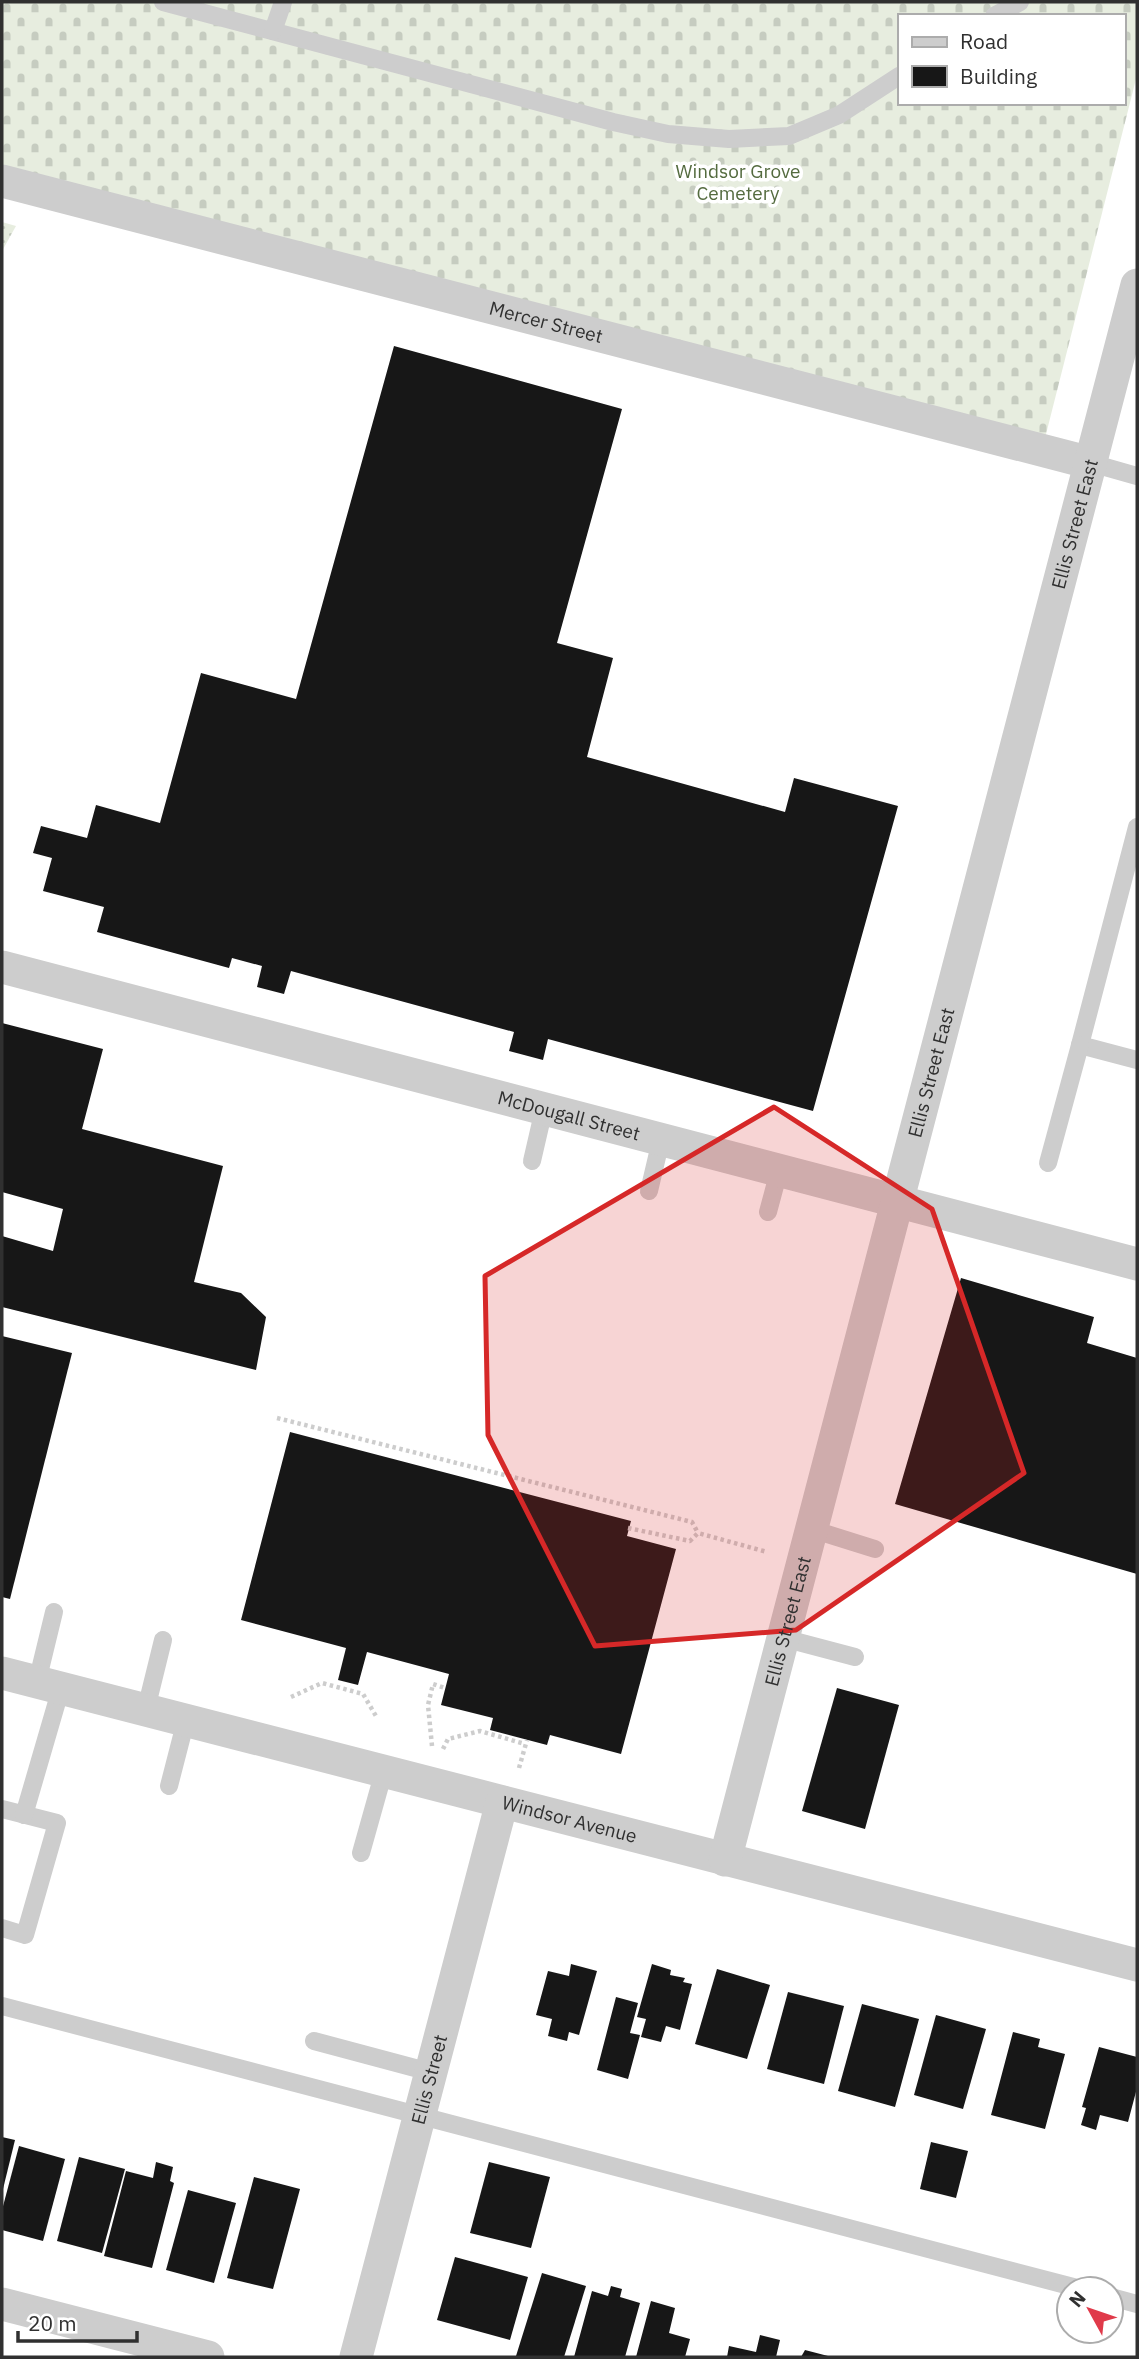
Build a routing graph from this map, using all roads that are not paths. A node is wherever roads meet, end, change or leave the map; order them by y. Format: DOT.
graph roads {
  1 [pos="163,2"];
  2 [pos="283,2"];
  3 [pos="1020,2"];
  4 [pos="998,14"];
  5 [pos="273,31"];
  6 [pos="898,77"];
  7 [pos="2,181"];
  8 [pos="1137,285"];
  9 [pos="1091,463"];
  10 [pos="1137,476"];
  11 [pos="1137,827"];
  12 [pos="2,967"];
  13 [pos="1080,1045"];
  14 [pos="1137,1060"];
  15 [pos="544,1109"];
  16 [pos="661,1140"];
  17 [pos="532,1161"];
  18 [pos="1048,1163"];
  19 [pos="779,1171"];
  20 [pos="649,1191"];
  21 [pos="897,1202"];
  22 [pos="768,1212"];
  23 [pos="1137,1264"];
  24 [pos="811,1529"];
  25 [pos="875,1549"];
  26 [pos="54,1612"];
  27 [pos="783,1638"];
  28 [pos="163,1640"];
  29 [pos="855,1657"];
  30 [pos="2,1673"];
  31 [pos="49,1685"];
  32 [pos="146,1709"];
  33 [pos="186,1720"];
  34 [pos="384,1771"];
  35 [pos="169,1786"];
  36 [pos="509,1789"];
  37 [pos="2,1809"];
  38 [pos="24,1815"];
  39 [pos="361,1853"];
  40 [pos="725,1860"];
  41 [pos="2,1928"];
  42 [pos="1137,1965"];
  43 [pos="2,2006"];
  44 [pos="314,2041"];
  45 [pos="430,2072"];
  46 [pos="418,2116"];
  47 [pos="1055,2282"];
  48 [pos="2,2304"];
  49 [pos="208,2357"];
  50 [pos="356,2357"];
  1 -- 5 [label="lane"];
  2 -- 5 [label="lane"];
  3 -- 4 [label="lane"];
  5 -- 6 [label="lane"];
  7 -- 9 [label="street, Mercer Street"];
  8 -- 9 [label="street, Ellis Street East"];
  9 -- 10 [label="lane"];
  9 -- 21 [label="street, Ellis Street East"];
  11 -- 13 [label="lane"];
  12 -- 15 [label="street, McDougall Street"];
  13 -- 14 [label="lane"];
  13 -- 18 [label="lane"];
  15 -- 16 [label="street, McDougall Street"];
  15 -- 17 [label="lane"];
  16 -- 19 [label="street, McDougall Street"];
  16 -- 20 [label="lane"];
  19 -- 21 [label="street, McDougall Street"];
  19 -- 22 [label="lane"];
  21 -- 23 [label="street, McDougall Street"];
  21 -- 24 [label="street, Ellis Street East"];
  24 -- 25 [label="lane"];
  24 -- 27 [label="street, Ellis Street East"];
  26 -- 31 [label="lane"];
  27 -- 29 [label="lane"];
  27 -- 40 [label="street, Ellis Street East"];
  28 -- 32 [label="lane"];
  30 -- 31 [label="street, Windsor Avenue"];
  31 -- 32 [label="street, Windsor Avenue"];
  31 -- 38 [label="lane"];
  32 -- 33 [label="street, Windsor Avenue"];
  33 -- 34 [label="street, Windsor Avenue"];
  33 -- 35 [label="lane"];
  34 -- 36 [label="street, Windsor Avenue"];
  34 -- 39 [label="lane"];
  36 -- 40 [label="street, Windsor Avenue"];
  36 -- 45 [label="street, Ellis Street"];
  37 -- 38 [label="lane"];
  38 -- 41 [label="lane"];
  40 -- 42 [label="street, Windsor Avenue"];
  43 -- 46 [label="lane"];
  44 -- 45 [label="lane"];
  45 -- 46 [label="street, Ellis Street"];
  46 -- 47 [label="lane"];
  46 -- 50 [label="street, Ellis Street"];
  48 -- 49 [label="street"];
}
